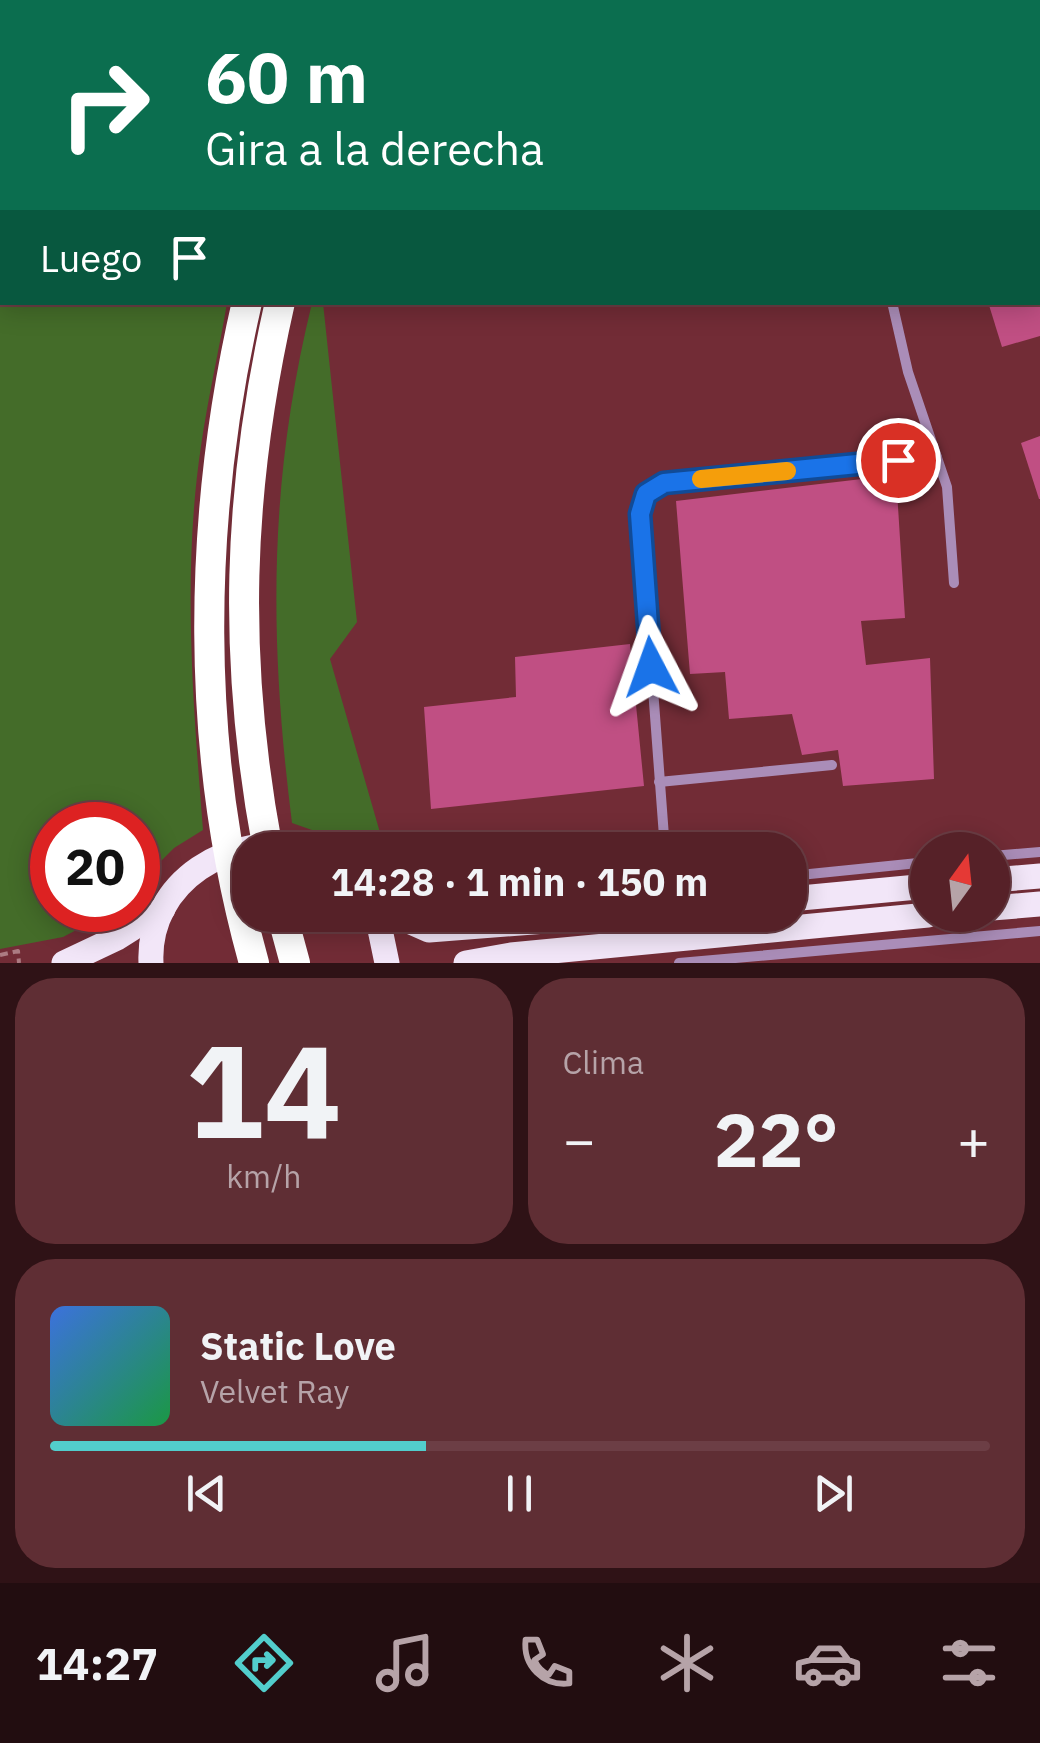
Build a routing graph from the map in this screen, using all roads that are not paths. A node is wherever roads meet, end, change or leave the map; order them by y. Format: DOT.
graph roads {
  1 [pos="246,305"];
  2 [pos="279,305"];
  3 [pos="295,305"];
  4 [pos="893,305"];
  5 [pos="937,457"];
  6 [pos="954,583"];
  7 [pos="251,724"];
  8 [pos="832,764"];
  9 [pos="659,782"];
  10 [pos="265,832"];
  11 [pos="663,832"];
  12 [pos="232,851"];
  13 [pos="1040,852"];
  14 [pos="1010,854"];
  15 [pos="910,864"];
  16 [pos="807,874"];
  17 [pos="1040,876"];
  18 [pos="1010,878"];
  19 [pos="910,888"];
  20 [pos="807,897"];
  21 [pos="1040,904"];
  22 [pos="1010,906"];
  23 [pos="163,909"];
  24 [pos="910,916"];
  25 [pos="1040,931"];
  26 [pos="287,932"];
  27 [pos="381,932"];
  28 [pos="709,962"];
  29 [pos="64,963"];
  30 [pos="151,963"];
  31 [pos="254,963"];
  32 [pos="295,963"];
  33 [pos="387,963"];
  34 [pos="466,963"];
  35 [pos="679,963"];
  1 -- 31 [label="highway"];
  2 -- 7 [label="highway"];
  3 -- 7 [label="highway"];
  4 -- 5 [label="lane"];
  5 -- 6 [label="lane"];
  5 -- 9 [label="lane"];
  7 -- 10 [label="highway"];
  8 -- 9 [label="lane"];
  9 -- 11 [label="lane"];
  12 -- 23 [label="main road"];
  13 -- 14 [label="lane"];
  15 -- 16 [label="lane"];
  17 -- 18 [label="main road"];
  19 -- 20 [label="main road"];
  21 -- 22 [label="main road"];
  23 -- 29 [label="main road"];
  23 -- 30 [label="main road"];
  24 -- 34 [label="main road"];
  25 -- 28 [label="lane"];
  26 -- 32 [label="highway"];
  27 -- 33 [label="main road"];
  28 -- 35 [label="lane"];
}
